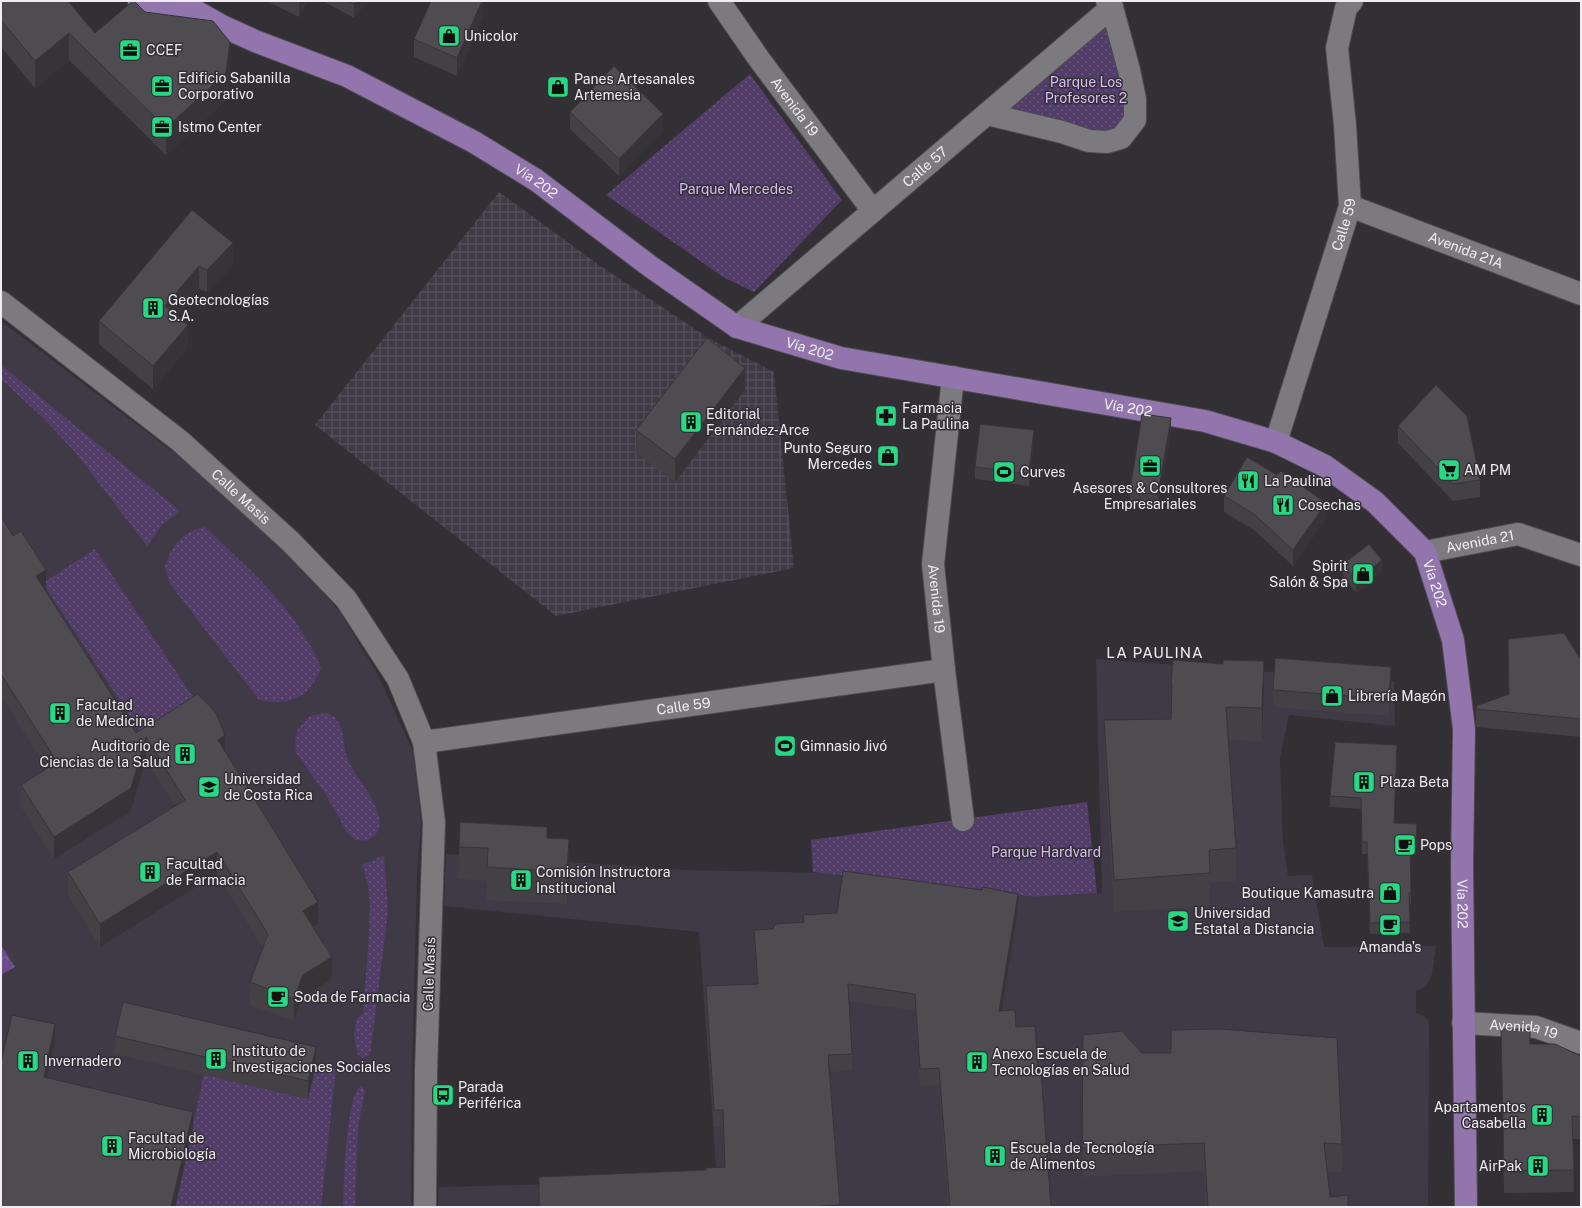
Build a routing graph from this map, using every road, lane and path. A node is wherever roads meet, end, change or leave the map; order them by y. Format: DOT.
graph roads {
  1 [pos="139,1"];
  2 [pos="178,1"];
  3 [pos="719,1"];
  4 [pos="1352,1"];
  5 [pos="1110,4"];
  6 [pos="222,26"];
  7 [pos="987,114"];
  8 [pos="1350,206"];
  9 [pos="873,211"];
  10 [pos="1581,294"];
  11 [pos="1,302"];
  12 [pos="737,327"];
  13 [pos="953,377"];
  14 [pos="1276,442"];
  15 [pos="1425,552"];
  16 [pos="1581,555"];
  17 [pos="944,670"];
  18 [pos="424,742"];
  19 [pos="963,820"];
  20 [pos="1463,1023"];
  21 [pos="1581,1043"];
  22 [pos="425,1207"];
  23 [pos="1466,1207"];
  1 -- 6 [label="main road, Vía 202"];
  2 -- 6 [label="main road, Vía 202"];
  3 -- 9 [label="street, Avenida 19"];
  4 -- 8 [label="street, Calle 59"];
  5 -- 7 [label="street, Calle 57"];
  5 -- 7 [label="street"];
  6 -- 12 [label="main road, Vía 202"];
  7 -- 9 [label="street, Calle 57"];
  8 -- 10 [label="street, Avenida 21A"];
  8 -- 14 [label="street, Calle 59"];
  9 -- 12 [label="street, Calle 57"];
  11 -- 18 [label="street, Calle Masis"];
  12 -- 13 [label="main road, Vía 202"];
  13 -- 14 [label="main road, Vía 202"];
  13 -- 17 [label="street, Avenida 19"];
  14 -- 15 [label="main road, Vía 202"];
  15 -- 16 [label="street, Avenida 21"];
  15 -- 20 [label="main road, Vía 202"];
  17 -- 18 [label="street, Calle 59"];
  17 -- 19 [label="street, Avenida 19"];
  18 -- 22 [label="street, Calle Masís"];
  20 -- 21 [label="street, Avenida 19"];
  20 -- 23 [label="main road, Vía 202"];
}
